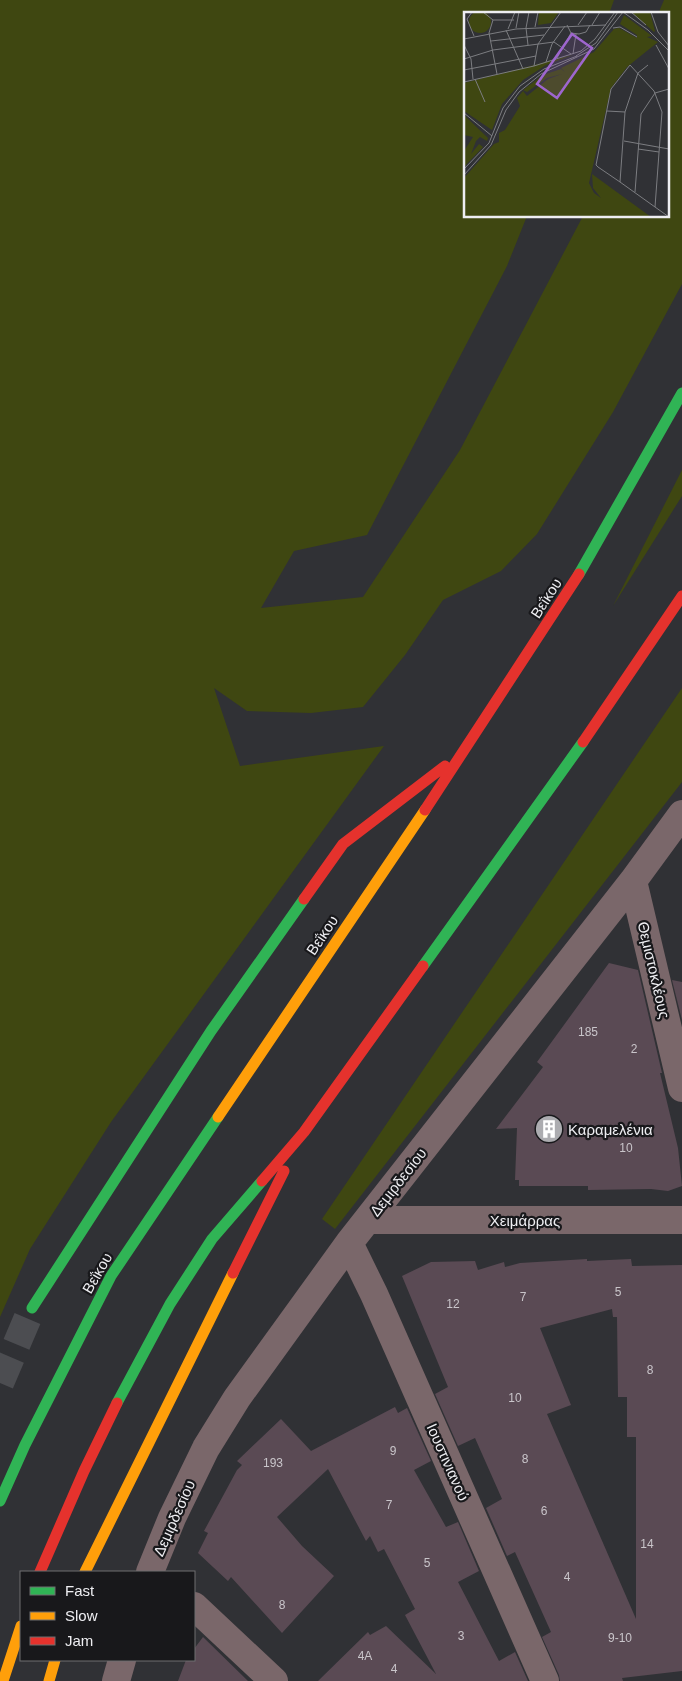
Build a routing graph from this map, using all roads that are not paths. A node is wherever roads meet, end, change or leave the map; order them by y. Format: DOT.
graph roads {
  1 [pos="682,393"];
  2 [pos="682,596"];
  3 [pos="464,752"];
  4 [pos="682,814"];
  5 [pos="633,881"];
  6 [pos="682,1088"];
  7 [pos="304,1132"];
  8 [pos="368,1220"];
  9 [pos="682,1220"];
  10 [pos="349,1243"];
  11 [pos="32,1308"];
  12 [pos="0,1501"];
  13 [pos="153,1570"];
  14 [pos="40,1571"];
  15 [pos="85,1571"];
  16 [pos="195,1607"];
  17 [pos="20,1629"];
  18 [pos="55,1661"];
  19 [pos="122,1661"];
  20 [pos="3,1681"];
  21 [pos="49,1681"];
  22 [pos="116,1681"];
  23 [pos="274,1681"];
  24 [pos="545,1681"];
  1 -- 3 [label="main road, Βεΐκου"];
  2 -- 7 [label="main road"];
  3 -- 11 [label="main road"];
  3 -- 12 [label="main road, Βεΐκου"];
  4 -- 5 [label="street, Δεμιρδεσίου"];
  5 -- 6 [label="street, Θεμιστοκλέους"];
  5 -- 8 [label="street, Δεμιρδεσίου"];
  7 -- 14 [label="main road"];
  7 -- 15 [label="main road"];
  8 -- 9 [label="street, Χειμάρρας"];
  8 -- 10 [label="street, Δεμιρδεσίου"];
  10 -- 13 [label="street, Δεμιρδεσίου"];
  10 -- 24 [label="street, Ιουστινιανού"];
  16 -- 23 [label="street"];
  17 -- 20 [label="main road"];
  18 -- 21 [label="main road"];
  19 -- 22 [label="street"];
}
